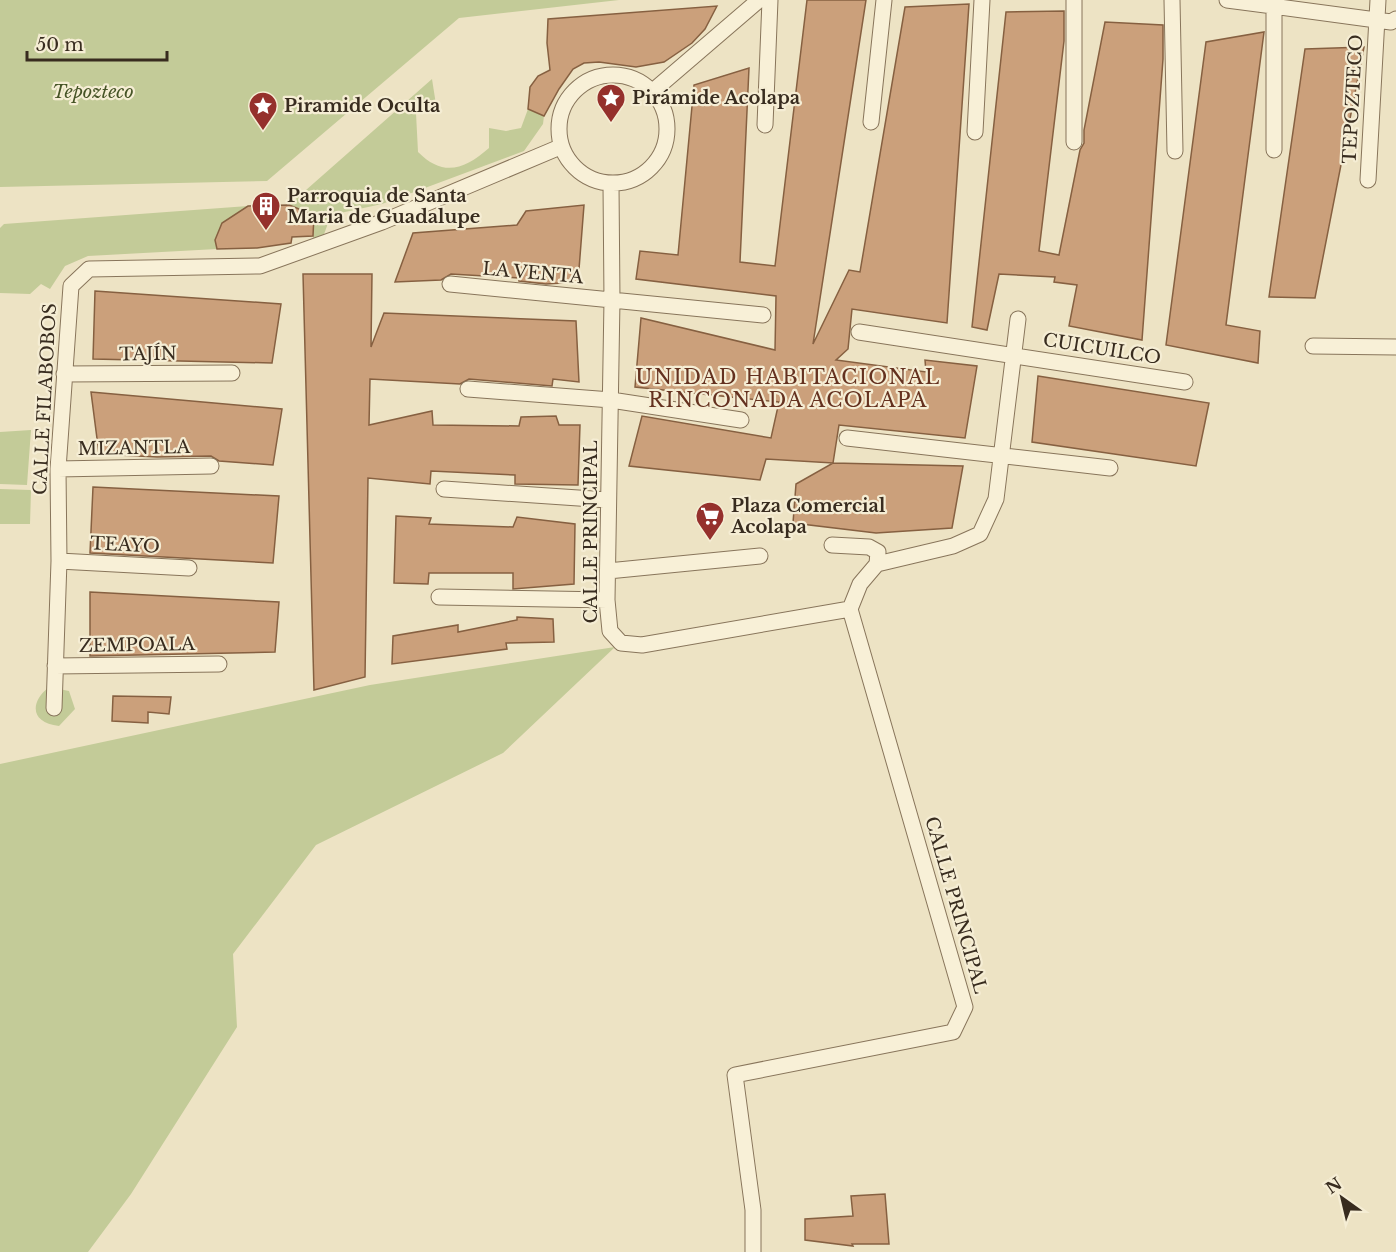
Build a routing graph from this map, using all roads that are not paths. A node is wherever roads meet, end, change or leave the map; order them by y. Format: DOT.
graph roads {
  1 [pos="759,0"];
  2 [pos="770,0"];
  3 [pos="884,0"];
  4 [pos="982,0"];
  5 [pos="1074,0"];
  6 [pos="1172,0"];
  7 [pos="1227,0"];
  8 [pos="1378,0"];
  9 [pos="1273,4"];
  10 [pos="1396,19"];
  11 [pos="1377,20"];
  12 [pos="653,91"];
  13 [pos="870,122"];
  14 [pos="765,125"];
  15 [pos="975,132"];
  16 [pos="1074,141"];
  17 [pos="560,147"];
  18 [pos="1274,150"];
  19 [pos="1176,151"];
  20 [pos="1368,180"];
  21 [pos="611,185"];
  22 [pos="450,284"];
  23 [pos="612,300"];
  24 [pos="763,315"];
  25 [pos="1018,319"];
  26 [pos="859,332"];
  27 [pos="1313,346"];
  28 [pos="1396,347"];
  29 [pos="1012,354"];
  30 [pos="232,373"];
  31 [pos="64,374"];
  32 [pos="1185,382"];
  33 [pos="468,388"];
  34 [pos="611,400"];
  35 [pos="741,420"];
  36 [pos="847,438"];
  37 [pos="1000,454"];
  38 [pos="211,466"];
  39 [pos="1110,468"];
  40 [pos="58,469"];
  41 [pos="444,489"];
  42 [pos="608,500"];
  43 [pos="832,545"];
  44 [pos="760,556"];
  45 [pos="59,561"];
  46 [pos="877,564"];
  47 [pos="189,568"];
  48 [pos="608,571"];
  49 [pos="440,597"];
  50 [pos="607,600"];
  51 [pos="850,609"];
  52 [pos="219,664"];
  53 [pos="55,666"];
  54 [pos="54,708"];
  55 [pos="753,1252"];
  1 -- 12 [label="street"];
  2 -- 14 [label="street"];
  3 -- 13 [label="street"];
  4 -- 15 [label="street"];
  5 -- 16 [label="street"];
  6 -- 19 [label="street"];
  7 -- 9 [label="street"];
  8 -- 11 [label="street, TEPOZTECO"];
  9 -- 11 [label="street"];
  9 -- 18 [label="street"];
  10 -- 11 [label="street"];
  11 -- 20 [label="street, TEPOZTECO"];
  12 -- 17 [label="street"];
  12 -- 21 [label="street"];
  17 -- 21 [label="street"];
  17 -- 31 [label="street, CALLE FILABOBOS"];
  21 -- 23 [label="street, CALLE PRINCIPAL"];
  22 -- 23 [label="street, LA VENTA"];
  23 -- 24 [label="street, LA VENTA"];
  23 -- 34 [label="street, CALLE PRINCIPAL"];
  25 -- 29 [label="street"];
  26 -- 29 [label="street, CUICUILCO"];
  27 -- 28 [label="street"];
  29 -- 32 [label="street, CUICUILCO"];
  29 -- 37 [label="street"];
  30 -- 31 [label="street, TAJÍN"];
  31 -- 40 [label="street, CALLE FILABOBOS"];
  33 -- 34 [label="street"];
  34 -- 35 [label="street"];
  34 -- 42 [label="street, CALLE PRINCIPAL"];
  36 -- 37 [label="street"];
  37 -- 39 [label="street"];
  37 -- 46 [label="street"];
  38 -- 40 [label="street, MIZANTLA"];
  40 -- 45 [label="street, CALLE FILABOBOS"];
  41 -- 42 [label="street"];
  42 -- 48 [label="street, CALLE PRINCIPAL"];
  43 -- 46 [label="street"];
  44 -- 48 [label="street"];
  45 -- 47 [label="street, TEAYO"];
  45 -- 53 [label="street, CALLE FILABOBOS"];
  46 -- 51 [label="street"];
  48 -- 50 [label="street, CALLE PRINCIPAL"];
  49 -- 50 [label="street"];
  50 -- 51 [label="street, CALLE PRINCIPAL"];
  51 -- 55 [label="street, CALLE PRINCIPAL"];
  52 -- 53 [label="street, ZEMPOALA"];
  53 -- 54 [label="street, CALLE FILABOBOS"];
}
